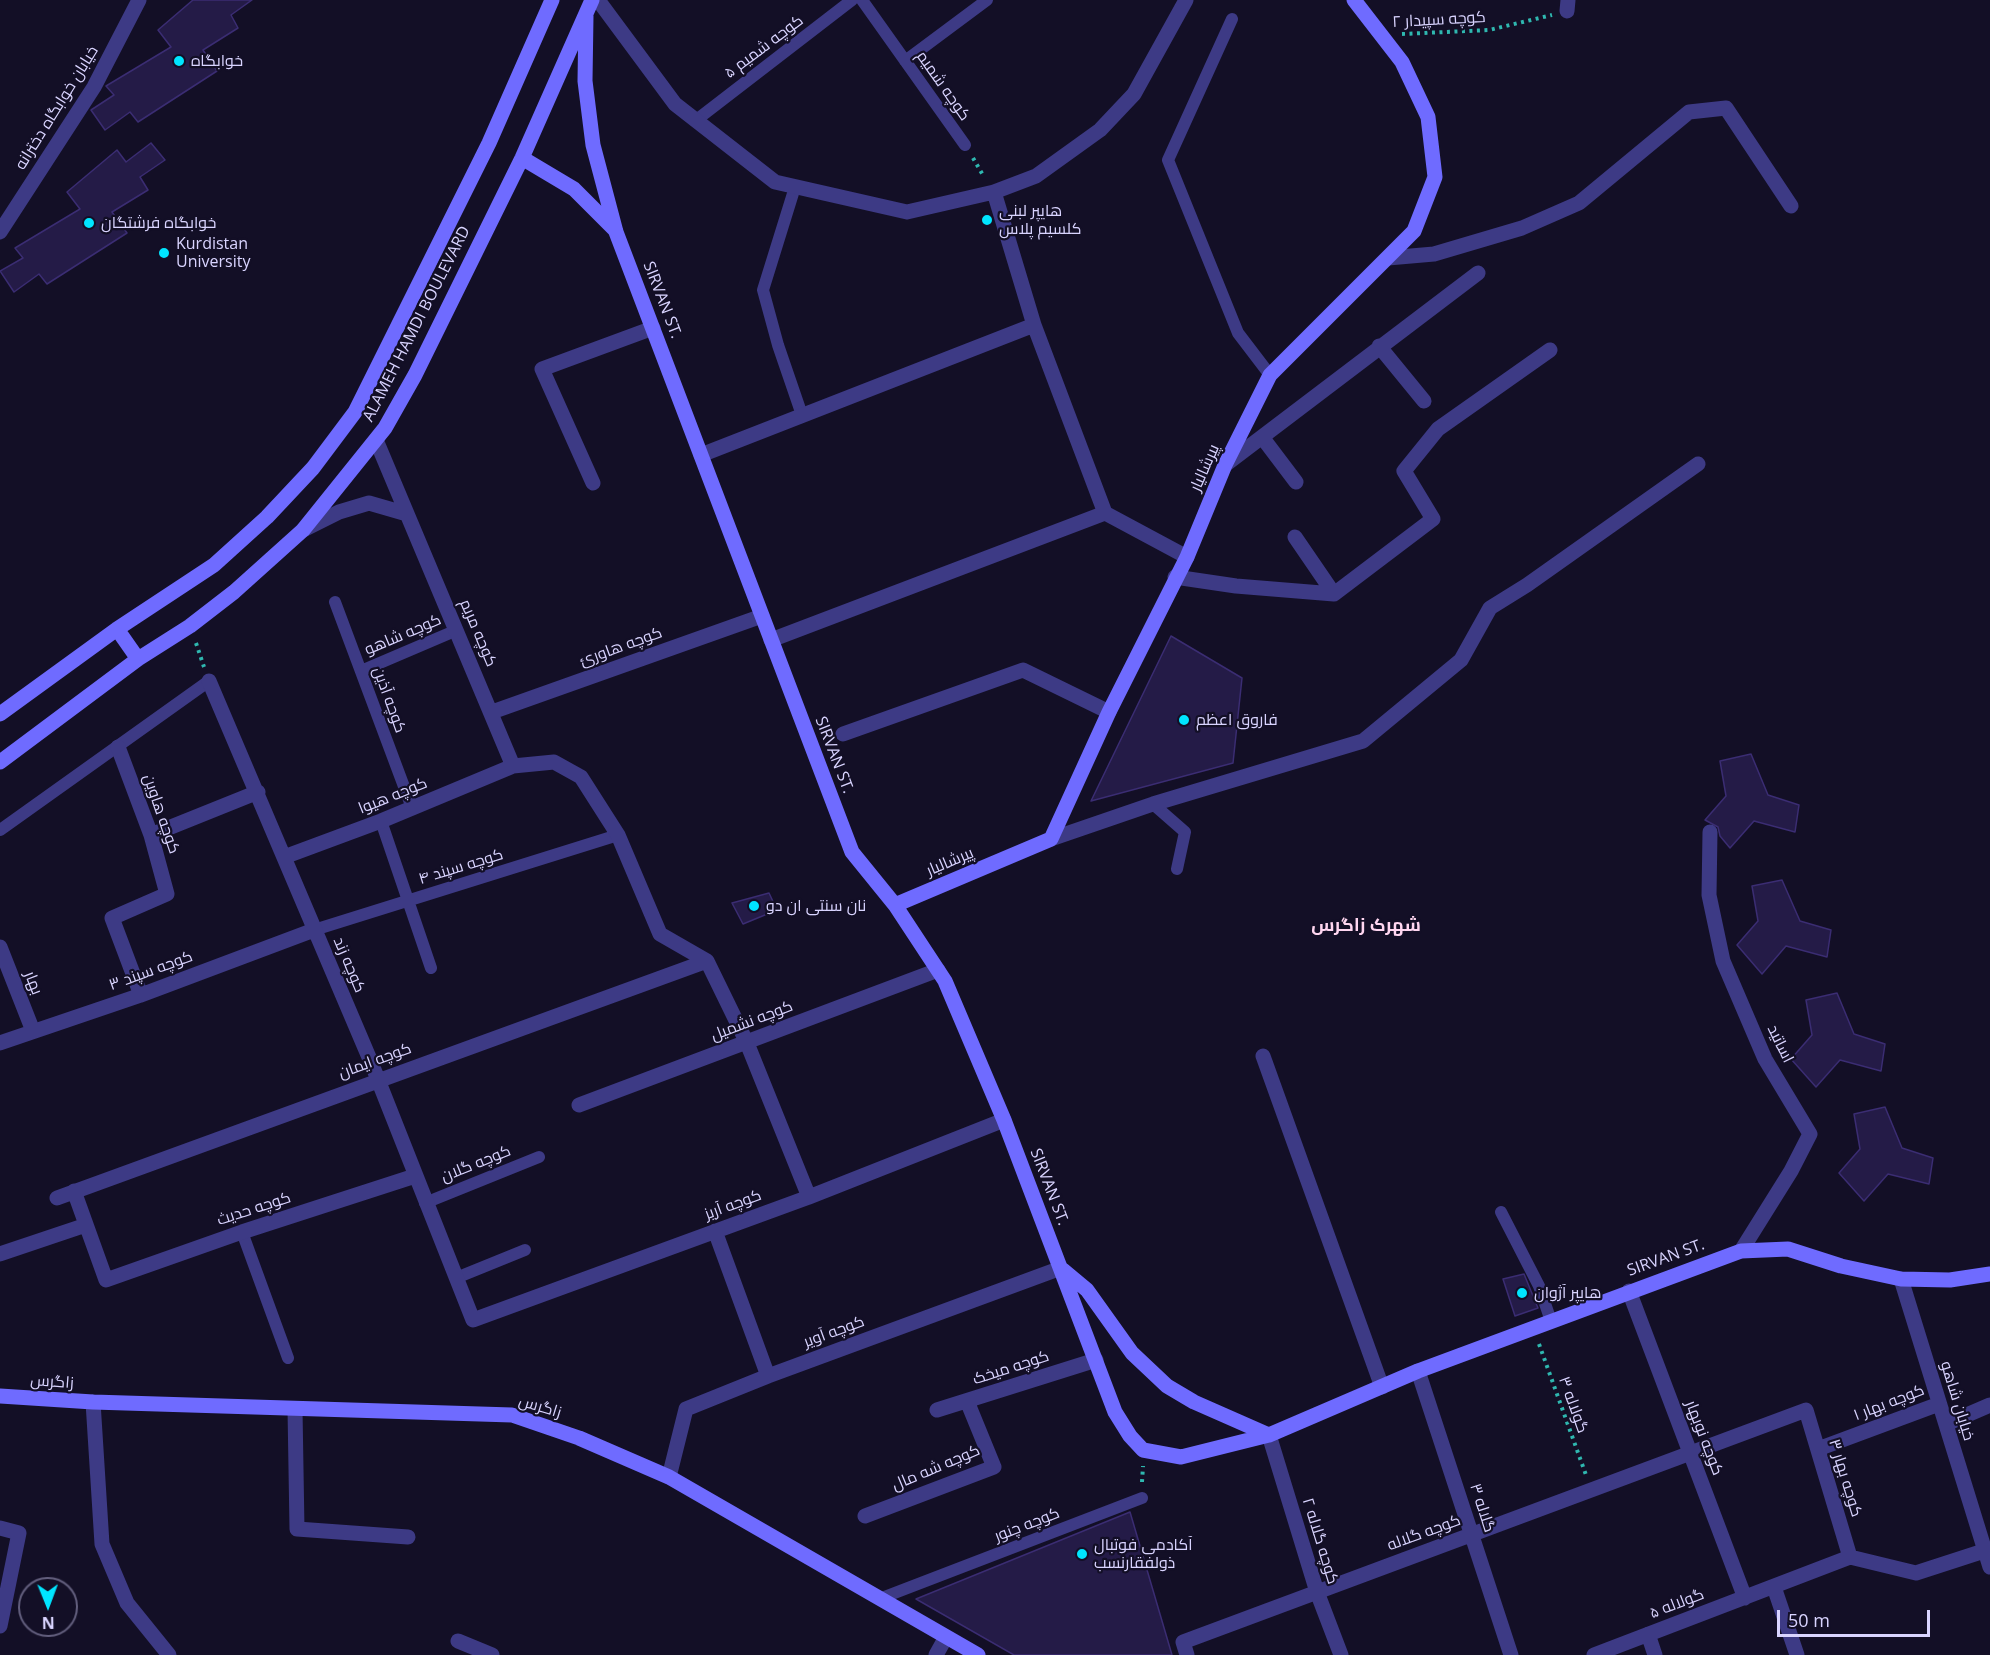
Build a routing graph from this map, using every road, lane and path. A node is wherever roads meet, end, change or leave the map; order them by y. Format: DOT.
graph roads {
  1 [pos="139,0"];
  2 [pos="552,0"];
  3 [pos="592,0"];
  4 [pos="598,0"];
  5 [pos="852,0"];
  6 [pos="862,0"];
  7 [pos="987,0"];
  8 [pos="1186,0"];
  9 [pos="1354,0"];
  10 [pos="1568,5"];
  11 [pos="586,15"];
  12 [pos="1232,19"];
  13 [pos="1380,35"];
  14 [pos="905,61"];
  15 [pos="695,121"];
  16 [pos="965,145"];
  17 [pos="522,158"];
  18 [pos="795,187"];
  19 [pos="994,192"];
  20 [pos="1791,206"];
  21 [pos="0,231"];
  22 [pos="616,232"];
  23 [pos="1388,258"];
  24 [pos="1478,273"];
  25 [pos="1034,325"];
  26 [pos="653,328"];
  27 [pos="1379,346"];
  28 [pos="1550,350"];
  29 [pos="1270,375"];
  30 [pos="1424,401"];
  31 [pos="802,415"];
  32 [pos="1262,437"];
  33 [pos="376,440"];
  34 [pos="701,454"];
  35 [pos="1698,464"];
  36 [pos="1225,465"];
  37 [pos="1296,482"];
  38 [pos="593,483"];
  39 [pos="1105,513"];
  40 [pos="407,514"];
  41 [pos="303,530"];
  42 [pos="1295,537"];
  43 [pos="1187,557"];
  44 [pos="1175,577"];
  45 [pos="1334,594"];
  46 [pos="335,602"];
  47 [pos="762,616"];
  48 [pos="190,626"];
  49 [pos="117,628"];
  50 [pos="457,630"];
  51 [pos="771,640"];
  52 [pos="138,659"];
  53 [pos="361,671"];
  54 [pos="209,681"];
  55 [pos="492,712"];
  56 [pos="1110,712"];
  57 [pos="0,714"];
  58 [pos="843,734"];
  59 [pos="118,747"];
  60 [pos="0,762"];
  61 [pos="513,766"];
  62 [pos="258,792"];
  63 [pos="1153,804"];
  64 [pos="412,808"];
  65 [pos="381,821"];
  66 [pos="0,831"];
  67 [pos="1710,832"];
  68 [pos="151,835"];
  69 [pos="618,835"];
  70 [pos="1051,839"];
  71 [pos="284,857"];
  72 [pos="1178,869"];
  73 [pos="409,900"];
  74 [pos="895,905"];
  75 [pos="314,930"];
  76 [pos="0,947"];
  77 [pos="707,962"];
  78 [pos="431,968"];
  79 [pos="938,970"];
  80 [pos="141,995"];
  81 [pos="33,1031"];
  82 [pos="0,1043"];
  83 [pos="747,1043"];
  84 [pos="1263,1056"];
  85 [pos="378,1080"];
  86 [pos="579,1105"];
  87 [pos="1005,1120"];
  88 [pos="539,1157"];
  89 [pos="415,1176"];
  90 [pos="74,1191"];
  91 [pos="809,1197"];
  92 [pos="57,1198"];
  93 [pos="425,1203"];
  94 [pos="1501,1212"];
  95 [pos="86,1225"];
  96 [pos="715,1231"];
  97 [pos="242,1232"];
  98 [pos="525,1250"];
  99 [pos="1741,1251"];
  100 [pos="0,1254"];
  101 [pos="1061,1268"];
  102 [pos="1990,1274"];
  103 [pos="456,1278"];
  104 [pos="1901,1279"];
  105 [pos="1629,1291"];
  106 [pos="473,1320"];
  107 [pos="1551,1321"];
  108 [pos="1533,1328"];
  109 [pos="288,1358"];
  110 [pos="1096,1360"];
  111 [pos="1418,1371"];
  112 [pos="768,1376"];
  113 [pos="1382,1387"];
  114 [pos="0,1396"];
  115 [pos="967,1401"];
  116 [pos="93,1402"];
  117 [pos="1939,1404"];
  118 [pos="1990,1405"];
  119 [pos="295,1409"];
  120 [pos="937,1410"];
  121 [pos="1946,1424"];
  122 [pos="1269,1435"];
  123 [pos="1818,1449"];
  124 [pos="1143,1450"];
  125 [pos="1690,1453"];
  126 [pos="669,1477"];
  127 [pos="1591,1490"];
  128 [pos="1142,1498"];
  129 [pos="865,1516"];
  130 [pos="0,1528"];
  131 [pos="1472,1534"];
  132 [pos="408,1537"];
  133 [pos="1987,1550"];
  134 [pos="1850,1557"];
  135 [pos="1990,1567"];
  136 [pos="1774,1587"];
  137 [pos="1317,1592"];
  138 [pos="1745,1598"];
  139 [pos="879,1599"];
  140 [pos="0,1626"];
  141 [pos="1648,1635"];
  142 [pos="946,1637"];
  143 [pos="459,1641"];
  144 [pos="169,1655"];
  145 [pos="492,1655"];
  146 [pos="936,1655"];
  147 [pos="978,1655"];
  148 [pos="1187,1655"];
  149 [pos="1341,1655"];
  150 [pos="1511,1655"];
  151 [pos="1594,1655"];
  152 [pos="1655,1655"];
  153 [pos="1797,1655"];
  1 -- 21 [label="street, خیابان خوابگاه دخترانه"];
  2 -- 49 [label="street, ALAMEH HAMDI BOULEVARD"];
  3 -- 11 [label="street, ALAMEH HAMDI BOULEVARD"];
  4 -- 15 [label="street"];
  5 -- 15 [label="lane, کوچه شمیم ۵"];
  6 -- 14 [label="lane, کوچه شمیم"];
  7 -- 14 [label="lane"];
  8 -- 19 [label="street"];
  9 -- 13 [label="street, پیرشالیار"];
  10 -- 13 [label="path, کوچه سپیدار ۲"];
  11 -- 17 [label="street, ALAMEH HAMDI BOULEVARD"];
  11 -- 22 [label="street, SIRVAN ST."];
  12 -- 29 [label="lane"];
  13 -- 23 [label="street, پیرشالیار"];
  14 -- 16 [label="lane, کوچه شمیم"];
  15 -- 18 [label="street"];
  16 -- 19 [label="path, کوچه شمیم"];
  17 -- 22 [label="street"];
  17 -- 33 [label="street, ALAMEH HAMDI BOULEVARD"];
  18 -- 19 [label="street"];
  18 -- 31 [label="lane"];
  19 -- 25 [label="street"];
  20 -- 23 [label="street"];
  22 -- 26 [label="street, SIRVAN ST."];
  23 -- 29 [label="street, پیرشالیار"];
  24 -- 27 [label="street"];
  25 -- 31 [label="street"];
  25 -- 39 [label="street"];
  26 -- 34 [label="street, SIRVAN ST."];
  26 -- 38 [label="street"];
  27 -- 30 [label="street"];
  27 -- 32 [label="street"];
  28 -- 45 [label="street"];
  29 -- 36 [label="street, پیرشالیار"];
  31 -- 34 [label="street"];
  32 -- 36 [label="street"];
  32 -- 37 [label="street"];
  33 -- 40 [label="street, کوچه مریم"];
  33 -- 41 [label="street, ALAMEH HAMDI BOULEVARD"];
  34 -- 47 [label="street, SIRVAN ST."];
  35 -- 63 [label="street"];
  36 -- 43 [label="street, پیرشالیار"];
  39 -- 43 [label="street"];
  39 -- 51 [label="street"];
  40 -- 41 [label="street"];
  40 -- 50 [label="street, کوچه مریم"];
  41 -- 48 [label="street, ALAMEH HAMDI BOULEVARD"];
  42 -- 45 [label="street"];
  43 -- 44 [label="street, پیرشالیار"];
  44 -- 45 [label="street"];
  44 -- 56 [label="street, پیرشالیار"];
  46 -- 53 [label="lane, کوچه آذین"];
  47 -- 51 [label="street, SIRVAN ST."];
  47 -- 55 [label="street, کوچه هاورئ"];
  48 -- 52 [label="street, ALAMEH HAMDI BOULEVARD"];
  48 -- 54 [label="path"];
  49 -- 52 [label="street"];
  49 -- 57 [label="street, ALAMEH HAMDI BOULEVARD"];
  50 -- 53 [label="lane, کوچه شاهو"];
  50 -- 55 [label="street, کوچه مریم"];
  51 -- 74 [label="street, SIRVAN ST."];
  52 -- 60 [label="street, ALAMEH HAMDI BOULEVARD"];
  53 -- 64 [label="lane, کوچه آذین"];
  54 -- 59 [label="lane"];
  54 -- 62 [label="street, کوچه زند"];
  55 -- 61 [label="street, کوچه مریم"];
  56 -- 58 [label="street"];
  56 -- 70 [label="street, پیرشالیار"];
  59 -- 66 [label="lane"];
  59 -- 68 [label="street, کوچه هاوین"];
  61 -- 64 [label="street, کوچه هیوا"];
  61 -- 69 [label="street, کوچه هیوا"];
  62 -- 68 [label="street"];
  62 -- 71 [label="street, کوچه زند"];
  63 -- 70 [label="street"];
  63 -- 72 [label="lane"];
  64 -- 65 [label="street, کوچه هیوا"];
  65 -- 71 [label="street, کوچه هیوا"];
  65 -- 73 [label="lane"];
  67 -- 99 [label="street, اساتید"];
  68 -- 80 [label="street, کوچه هاوین"];
  69 -- 73 [label="lane, کوچه سپند ۴"];
  69 -- 77 [label="street, کوچه هیوا"];
  70 -- 74 [label="street, پیرشالیار"];
  71 -- 75 [label="street, کوچه زند"];
  73 -- 75 [label="lane, کوچه سپند ۴"];
  73 -- 78 [label="lane"];
  74 -- 79 [label="street, SIRVAN ST."];
  75 -- 80 [label="street, کوچه سپند ۳"];
  75 -- 85 [label="street, کوچه زند"];
  76 -- 81 [label="street, بهار"];
  77 -- 83 [label="street"];
  77 -- 85 [label="street, کوچه ایمان"];
  79 -- 83 [label="street, کوچه نشمیل"];
  79 -- 87 [label="street, SIRVAN ST."];
  80 -- 81 [label="street, کوچه سپند ۳"];
  81 -- 82 [label="street, کوچه سپند ۳"];
  83 -- 86 [label="street, کوچه نشمیل"];
  83 -- 91 [label="street"];
  84 -- 113 [label="street"];
  85 -- 89 [label="street, کوچه زند"];
  85 -- 90 [label="street, کوچه ایمان"];
  87 -- 91 [label="street, کوچه آریز"];
  87 -- 101 [label="street, SIRVAN ST."];
  88 -- 93 [label="lane, کوچه گلان"];
  89 -- 93 [label="street, کوچه زند"];
  89 -- 97 [label="street, کوچه حدیث"];
  90 -- 92 [label="street, کوچه ایمان"];
  90 -- 95 [label="street"];
  91 -- 96 [label="street, کوچه آریز"];
  93 -- 103 [label="street, کوچه زند"];
  94 -- 107 [label="lane"];
  95 -- 97 [label="street, کوچه حدیث"];
  95 -- 100 [label="street"];
  96 -- 106 [label="street, کوچه آریز"];
  96 -- 112 [label="street"];
  97 -- 109 [label="lane"];
  98 -- 103 [label="lane"];
  99 -- 104 [label="street, SIRVAN ST."];
  99 -- 105 [label="street, SIRVAN ST."];
  101 -- 110 [label="street, SIRVAN ST."];
  101 -- 112 [label="street, کوچه آویر"];
  101 -- 122 [label="street, SIRVAN ST."];
  102 -- 104 [label="street, SIRVAN ST."];
  103 -- 106 [label="street, کوچه زند"];
  104 -- 117 [label="street, خیابان شاهو"];
  105 -- 107 [label="street, SIRVAN ST."];
  105 -- 125 [label="street, کوچه نوبهار"];
  107 -- 108 [label="street, SIRVAN ST."];
  108 -- 111 [label="street, SIRVAN ST."];
  108 -- 127 [label="path, گولاله ۳"];
  110 -- 115 [label="street, کوچه میخک"];
  110 -- 124 [label="street, SIRVAN ST."];
  111 -- 113 [label="street, SIRVAN ST."];
  111 -- 131 [label="street, گلاله ۳"];
  112 -- 126 [label="street, کوچه آویر"];
  113 -- 122 [label="street, SIRVAN ST."];
  114 -- 116 [label="street, زاگرس"];
  115 -- 120 [label="street, کوچه میخک"];
  115 -- 129 [label="street, کوچه شه مال"];
  116 -- 119 [label="street, زاگرس"];
  116 -- 144 [label="street"];
  117 -- 121 [label="street, خیابان شاهو"];
  117 -- 123 [label="street, کوچه بهار ۱"];
  118 -- 121 [label="street"];
  119 -- 126 [label="street, زاگرس"];
  119 -- 132 [label="street"];
  121 -- 133 [label="street, خیابان شاهو"];
  122 -- 124 [label="street, SIRVAN ST."];
  122 -- 137 [label="street, کوچه گلاله ۲"];
  123 -- 125 [label="street, کوچه بهار ۳"];
  123 -- 134 [label="street, کوچه بهار ۳"];
  124 -- 128 [label="path"];
  125 -- 127 [label="street, کوچه گلاله"];
  125 -- 138 [label="street, کوچه نوبهار"];
  126 -- 139 [label="street, زاگرس"];
  127 -- 131 [label="street, کوچه گلاله"];
  128 -- 139 [label="lane, کوچه چنور"];
  130 -- 140 [label="street"];
  131 -- 137 [label="street, کوچه گلاله"];
  131 -- 150 [label="street, گلاله ۳"];
  133 -- 134 [label="street"];
  133 -- 135 [label="street, خیابان شاهو"];
  134 -- 136 [label="street, گولاله ۵"];
  136 -- 138 [label="street, گولاله ۵"];
  136 -- 153 [label="street"];
  137 -- 148 [label="street, کوچه گلاله"];
  137 -- 149 [label="street, کوچه گلاله ۲"];
  138 -- 141 [label="street, گولاله ۵"];
  139 -- 142 [label="street, زاگرس"];
  141 -- 151 [label="street, گولاله ۵"];
  141 -- 152 [label="street"];
  142 -- 146 [label="street"];
  142 -- 147 [label="street, زاگرس"];
  143 -- 145 [label="street"];
}
